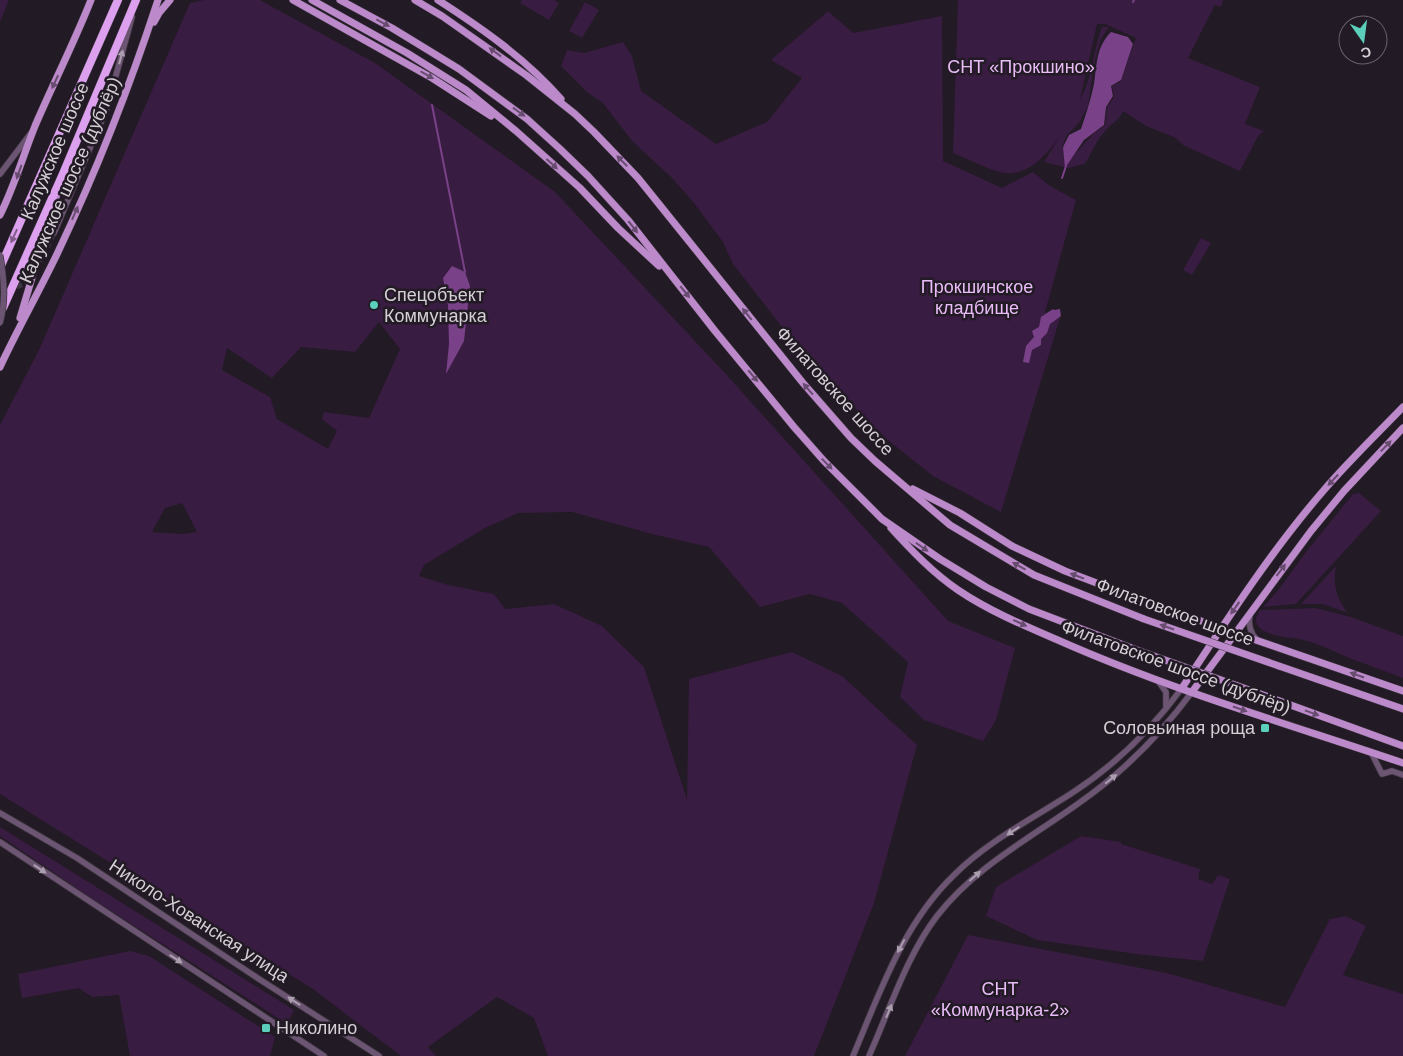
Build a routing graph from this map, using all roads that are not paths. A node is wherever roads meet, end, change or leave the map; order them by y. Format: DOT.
graph roads {
  1 [pos="91,0"];
  2 [pos="118,0"];
  3 [pos="136,0"];
  4 [pos="158,0"];
  5 [pos="170,0"];
  6 [pos="293,0"];
  7 [pos="312,0"];
  8 [pos="340,0"];
  9 [pos="415,0"];
  10 [pos="438,0"];
  11 [pos="142,50"];
  12 [pos="575,114"];
  13 [pos="35,127"];
  14 [pos="516,131"];
  15 [pos="0,174"];
  16 [pos="62,176"];
  17 [pos="0,215"];
  18 [pos="54,233"];
  19 [pos="0,255"];
  20 [pos="0,268"];
  21 [pos="674,280"];
  22 [pos="0,314"];
  23 [pos="0,323"];
  24 [pos="15,335"];
  25 [pos="0,367"];
  26 [pos="1403,407"];
  27 [pos="1403,428"];
  28 [pos="902,484"];
  29 [pos="882,519"];
  30 [pos="1252,609"];
  31 [pos="1221,628"];
  32 [pos="1235,633"];
  33 [pos="1258,641"];
  34 [pos="1157,679"];
  35 [pos="1182,688"];
  36 [pos="1403,691"];
  37 [pos="1192,692"];
  38 [pos="1164,710"];
  39 [pos="1403,710"];
  40 [pos="1403,746"];
  41 [pos="1371,752"];
  42 [pos="1403,763"];
  43 [pos="1403,775"];
  44 [pos="0,813"];
  45 [pos="0,842"];
  46 [pos="324,1056"];
  47 [pos="379,1056"];
  48 [pos="853,1056"];
  49 [pos="869,1056"];
  1 -- 13 [label="main road, one-way"];
  2 -- 20 [label="highway, Калужское шоссе, one-way"];
  3 -- 16 [label="highway, Калужское шоссе"];
  18 -- 3 [label="street, one-way"];
  4 -- 11 [label="main road, Калужское шоссе (дублёр)"];
  5 -- 11 [label="main road"];
  6 -- 14 [label="main road, one-way"];
  7 -- 14 [label="main road"];
  8 -- 21 [label="main road, one-way"];
  12 -- 9 [label="main road, Филатовское шоссе, one-way"];
  10 -- 12 [label="main road"];
  24 -- 11 [label="main road, Калужское шоссе (дублёр), one-way"];
  28 -- 12 [label="main road, Филатовское шоссе, one-way"];
  13 -- 15 [label="street"];
  13 -- 17 [label="main road, one-way"];
  14 -- 21 [label="main road, one-way"];
  16 -- 22 [label="highway, Калужское шоссе"];
  16 -- 24 [label="main road"];
  19 -- 23 [label="street, bridge"];
  21 -- 29 [label="main road, one-way"];
  24 -- 25 [label="main road, Калужское шоссе (дублёр)"];
  26 -- 31 [label="main road, one-way"];
  30 -- 27 [label="main road, one-way"];
  31 -- 28 [label="main road, one-way"];
  39 -- 28 [label="main road, Филатовское шоссе, one-way, bridge"];
  29 -- 34 [label="main road, Филатовское шоссе (дублёр), one-way"];
  29 -- 40 [label="main road, one-way, bridge"];
  30 -- 32 [label="main road"];
  30 -- 33 [label="street"];
  31 -- 32 [label="main road"];
  31 -- 35 [label="main road"];
  32 -- 33 [label="main road"];
  32 -- 37 [label="main road"];
  36 -- 33 [label="main road, one-way"];
  34 -- 35 [label="main road, Филатовское шоссе (дублёр)"];
  34 -- 38 [label="street"];
  35 -- 37 [label="main road, Филатовское шоссе (дублёр)"];
  35 -- 38 [label="street"];
  37 -- 41 [label="main road, Филатовское шоссе (дублёр), one-way"];
  49 -- 37 [label="street, one-way"];
  38 -- 48 [label="street, one-way"];
  41 -- 42 [label="main road, Филатовское шоссе (дублёр)"];
  41 -- 43 [label="street"];
  47 -- 44 [label="street, Николо-Хованская улица, one-way"];
  45 -- 46 [label="street, one-way"];
}
